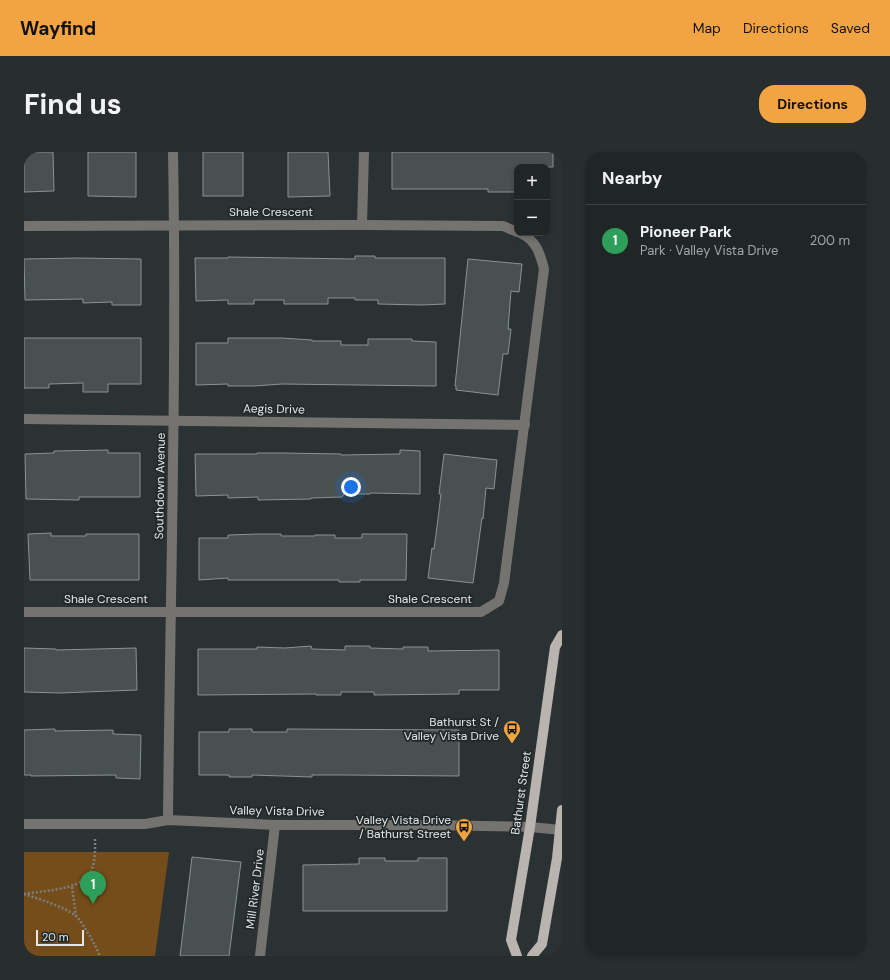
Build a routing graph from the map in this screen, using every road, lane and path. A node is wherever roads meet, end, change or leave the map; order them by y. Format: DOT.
graph roads {
  1 [pos="173,152"];
  2 [pos="364,152"];
  3 [pos="362,225"];
  4 [pos="24,226"];
  5 [pos="174,226"];
  6 [pos="514,230"];
  7 [pos="528,236"];
  8 [pos="24,419"];
  9 [pos="173,420"];
  10 [pos="525,425"];
  11 [pos="24,612"];
  12 [pos="171,612"];
  13 [pos="562,635"];
  14 [pos="562,810"];
  15 [pos="168,820"];
  16 [pos="24,824"];
  17 [pos="275,825"];
  18 [pos="530,827"];
  19 [pos="561,830"];
  20 [pos="95,838"];
  21 [pos="72,887"];
  22 [pos="76,916"];
  23 [pos="100,956"];
  24 [pos="260,956"];
  25 [pos="517,956"];
  26 [pos="532,956"];
  1 -- 5 [label="street, Southdown Avenue"];
  2 -- 3 [label="street"];
  3 -- 5 [label="street, Shale Crescent"];
  3 -- 6 [label="street, Shale Crescent"];
  4 -- 5 [label="street, Shale Crescent"];
  5 -- 9 [label="street, Southdown Avenue"];
  7 -- 10 [label="street, Shale Crescent"];
  8 -- 9 [label="street, Aegis Drive"];
  9 -- 10 [label="street, Aegis Drive"];
  9 -- 12 [label="street, Southdown Avenue"];
  10 -- 12 [label="street, Shale Crescent"];
  11 -- 12 [label="street, Shale Crescent"];
  12 -- 15 [label="street, Southdown Avenue"];
  13 -- 18 [label="main road, Bathurst Street"];
  14 -- 19 [label="main road"];
  15 -- 16 [label="street, Valley Vista Drive"];
  15 -- 17 [label="street, Valley Vista Drive"];
  17 -- 18 [label="street, Valley Vista Drive"];
  17 -- 24 [label="street, Mill River Drive"];
  18 -- 19 [label="street, Valley Vista Drive"];
  18 -- 25 [label="main road, Bathurst Street"];
  19 -- 26 [label="main road"];
  20 -- 21 [label="path"];
  21 -- 22 [label="path"];
  21 -- 22 [label="path"];
  22 -- 23 [label="path"];
}
